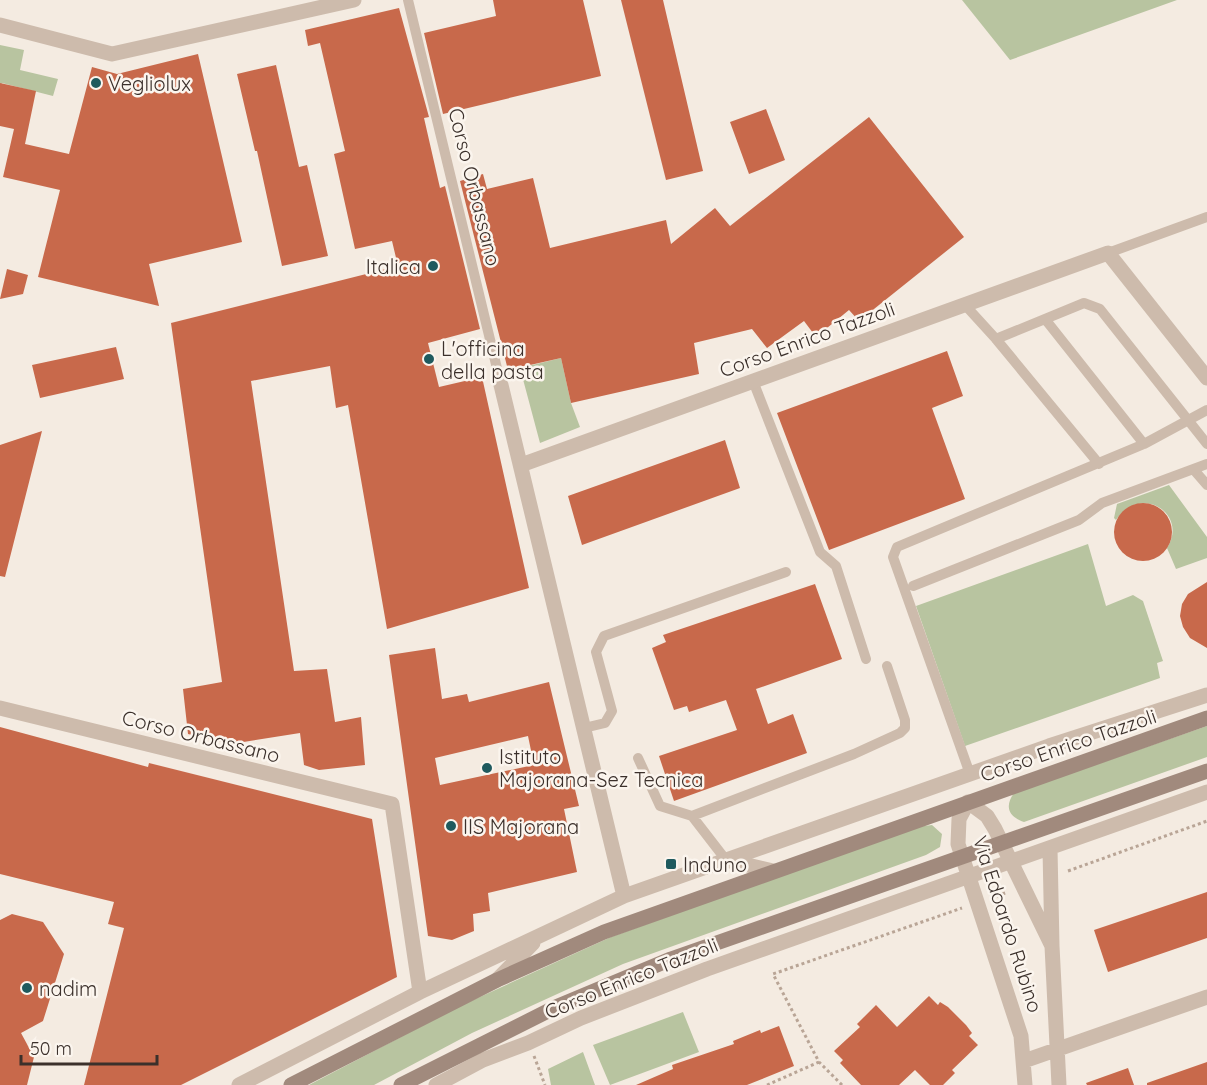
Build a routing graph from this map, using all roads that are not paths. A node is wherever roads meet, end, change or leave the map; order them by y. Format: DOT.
graph roads {
  1 [pos="354,0"];
  2 [pos="408,0"];
  3 [pos="0,25"];
  4 [pos="1207,217"];
  5 [pos="1107,253"];
  6 [pos="965,304"];
  7 [pos="1045,319"];
  8 [pos="996,339"];
  9 [pos="1205,373"];
  10 [pos="753,381"];
  11 [pos="501,385"];
  12 [pos="1207,410"];
  13 [pos="1190,421"];
  14 [pos="1144,444"];
  15 [pos="1207,444"];
  16 [pos="1098,464"];
  17 [pos="1207,464"];
  18 [pos="520,465"];
  19 [pos="1194,470"];
  20 [pos="1207,485"];
  21 [pos="786,572"];
  22 [pos="913,586"];
  23 [pos="866,659"];
  24 [pos="887,666"];
  25 [pos="1207,695"];
  26 [pos="0,708"];
  27 [pos="1207,718"];
  28 [pos="584,728"];
  29 [pos="638,758"];
  30 [pos="1207,771"];
  31 [pos="970,774"];
  32 [pos="1207,792"];
  33 [pos="968,802"];
  34 [pos="692,816"];
  35 [pos="1003,843"];
  36 [pos="1050,849"];
  37 [pos="961,857"];
  38 [pos="726,860"];
  39 [pos="1012,861"];
  40 [pos="773,871"];
  41 [pos="968,877"];
  42 [pos="624,896"];
  43 [pos="805,911"];
  44 [pos="847,920"];
  45 [pos="542,935"];
  46 [pos="1052,946"];
  47 [pos="497,980"];
  48 [pos="420,992"];
  49 [pos="1207,997"];
  50 [pos="1057,1049"];
  51 [pos="1024,1061"];
  52 [pos="239,1085"];
  53 [pos="291,1085"];
  54 [pos="401,1085"];
  55 [pos="436,1085"];
  56 [pos="1025,1085"];
  57 [pos="1059,1085"];
  1 -- 3 [label="street"];
  2 -- 11 [label="lane, Corso Orbassano"];
  4 -- 5 [label="lane, Corso Enrico Tazzoli"];
  5 -- 6 [label="street, Corso Enrico Tazzoli"];
  5 -- 9 [label="street"];
  6 -- 8 [label="lane"];
  6 -- 10 [label="street, Corso Enrico Tazzoli"];
  7 -- 8 [label="lane"];
  7 -- 13 [label="lane"];
  7 -- 14 [label="lane"];
  8 -- 16 [label="lane"];
  10 -- 18 [label="street, Corso Enrico Tazzoli"];
  10 -- 23 [label="lane"];
  11 -- 18 [label="street"];
  12 -- 13 [label="lane"];
  13 -- 14 [label="lane"];
  13 -- 15 [label="lane"];
  14 -- 16 [label="lane"];
  16 -- 31 [label="lane"];
  17 -- 19 [label="lane"];
  18 -- 28 [label="street"];
  19 -- 20 [label="lane"];
  19 -- 22 [label="lane"];
  21 -- 28 [label="lane"];
  24 -- 34 [label="lane"];
  25 -- 31 [label="street, Corso Enrico Tazzoli"];
  26 -- 48 [label="street, Corso Orbassano"];
  27 -- 33 [label="street, Corso Enrico Tazzoli"];
  28 -- 42 [label="street"];
  29 -- 34 [label="lane"];
  30 -- 35 [label="street, Corso Enrico Tazzoli"];
  31 -- 38 [label="street, Corso Enrico Tazzoli"];
  32 -- 36 [label="street, Corso Enrico Tazzoli"];
  33 -- 35 [label="street, Via Edoardo Rubino"];
  33 -- 37 [label="street, Via Edoardo Rubino"];
  33 -- 40 [label="street, Corso Enrico Tazzoli"];
  34 -- 38 [label="lane"];
  35 -- 37 [label="street, Corso Enrico Tazzoli"];
  35 -- 39 [label="street, Via Edoardo Rubino"];
  36 -- 39 [label="street, Corso Enrico Tazzoli"];
  36 -- 46 [label="street, Via Edoardo Rubino"];
  37 -- 41 [label="street, Via Edoardo Rubino"];
  37 -- 43 [label="street, Corso Enrico Tazzoli"];
  38 -- 40 [label="street"];
  38 -- 42 [label="street, Corso Enrico Tazzoli"];
  39 -- 41 [label="street, Corso Enrico Tazzoli"];
  39 -- 46 [label="street, Via Edoardo Rubino"];
  40 -- 47 [label="street, Corso Enrico Tazzoli"];
  41 -- 44 [label="street, Corso Enrico Tazzoli"];
  41 -- 51 [label="street, Via Edoardo Rubino"];
  42 -- 45 [label="street, Corso Enrico Tazzoli"];
  43 -- 44 [label="street"];
  43 -- 54 [label="street, Corso Enrico Tazzoli"];
  44 -- 55 [label="street, Corso Enrico Tazzoli"];
  45 -- 47 [label="street, Corso Enrico Tazzoli"];
  45 -- 48 [label="street, Corso Enrico Tazzoli"];
  46 -- 50 [label="street, Via Edoardo Rubino"];
  47 -- 53 [label="street, Corso Enrico Tazzoli"];
  48 -- 52 [label="street, Corso Enrico Tazzoli"];
  49 -- 50 [label="street"];
  50 -- 51 [label="street"];
  50 -- 57 [label="street, Via Edoardo Rubino"];
  51 -- 56 [label="street, Via Edoardo Rubino"];
}
